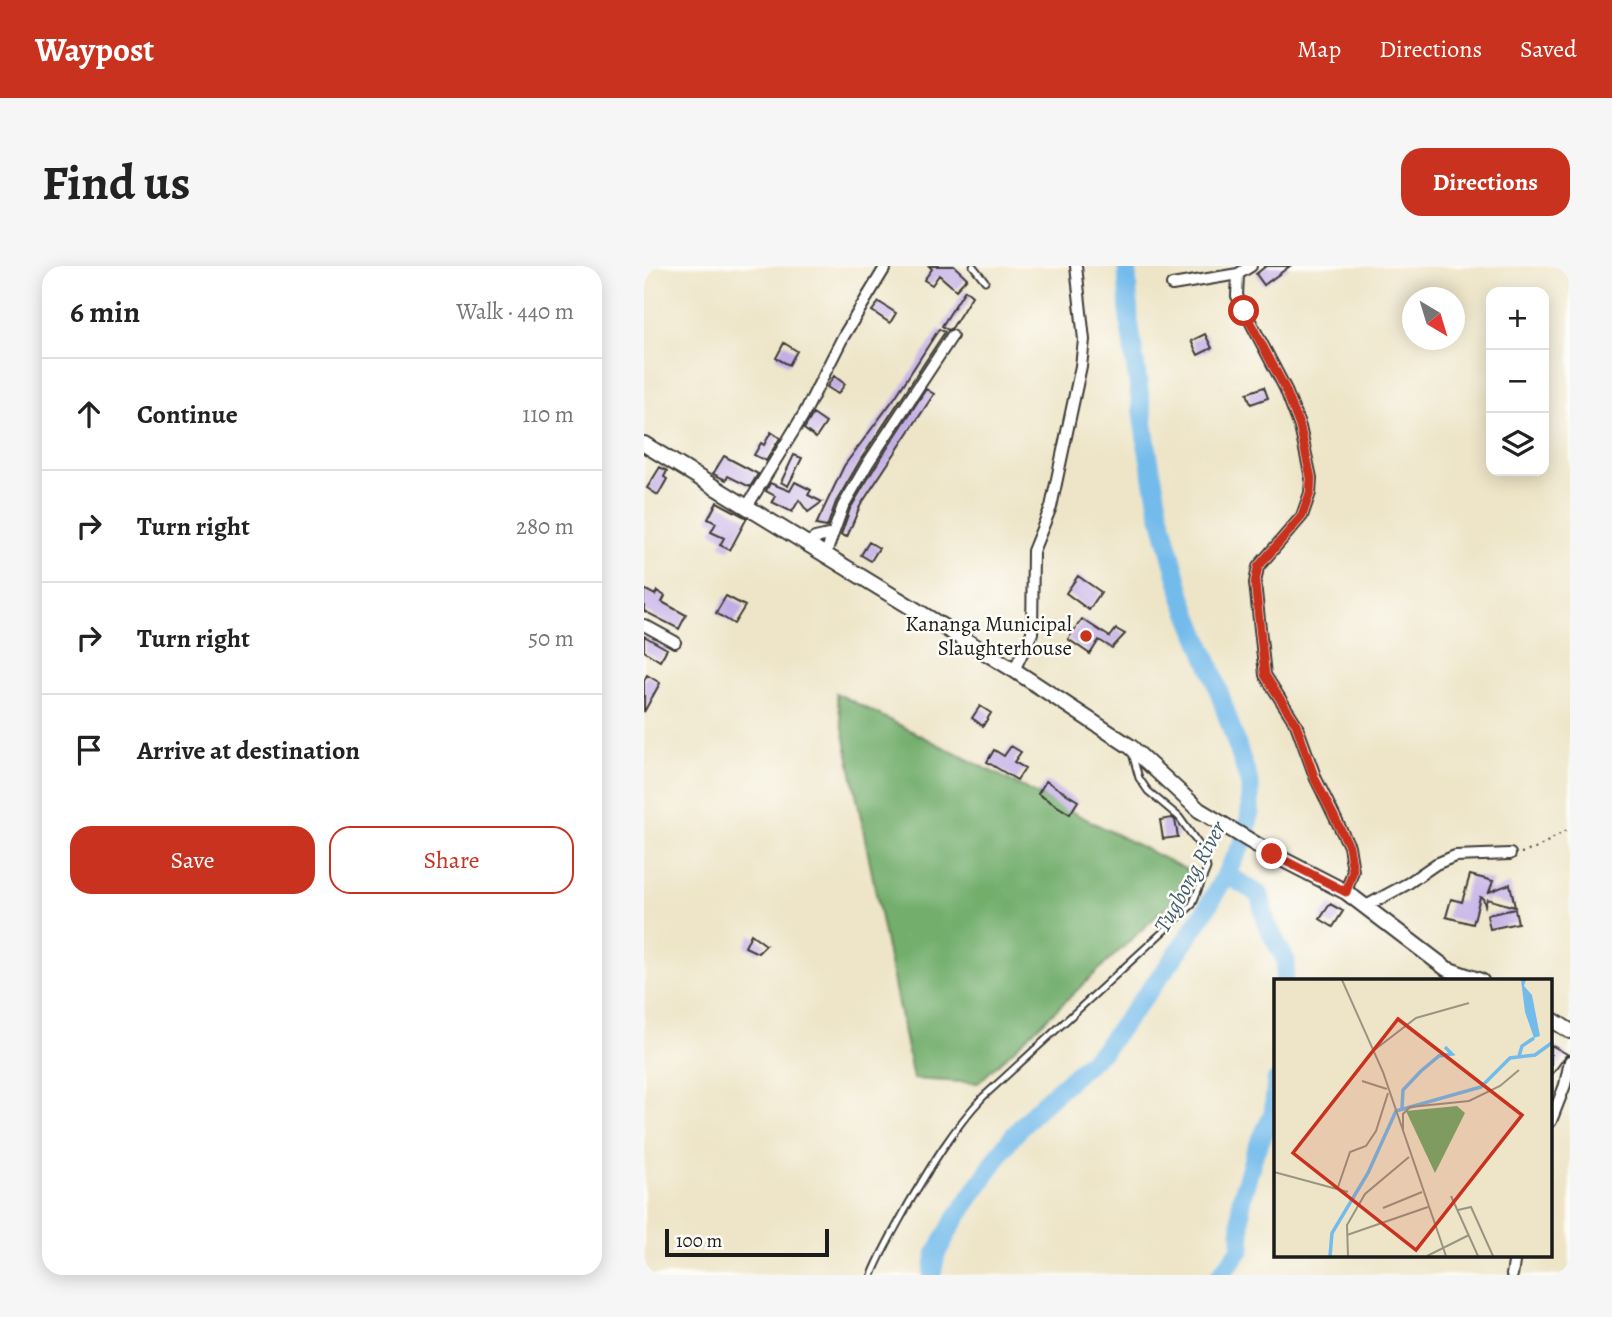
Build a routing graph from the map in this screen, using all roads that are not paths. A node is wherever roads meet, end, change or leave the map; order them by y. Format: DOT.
graph roads {
  1 [pos="886,266"];
  2 [pos="973,266"];
  3 [pos="1076,266"];
  4 [pos="1251,266"];
  5 [pos="1238,274"];
  6 [pos="985,281"];
  7 [pos="1171,285"];
  8 [pos="952,336"];
  9 [pos="644,444"];
  10 [pos="746,508"];
  11 [pos="833,534"];
  12 [pos="806,544"];
  13 [pos="825,556"];
  14 [pos="644,625"];
  15 [pos="675,642"];
  16 [pos="1014,670"];
  17 [pos="1131,747"];
  18 [pos="1510,854"];
  19 [pos="1346,892"];
  20 [pos="1366,906"];
  21 [pos="1475,979"];
  22 [pos="1552,1020"];
  23 [pos="1570,1031"];
  24 [pos="1570,1061"];
  25 [pos="1552,1118"];
  26 [pos="872,1275"];
  1 -- 10 [label="street"];
  2 -- 6 [label="lane"];
  3 -- 16 [label="street"];
  4 -- 5 [label="street"];
  5 -- 7 [label="street"];
  5 -- 19 [label="street"];
  8 -- 11 [label="street"];
  9 -- 10 [label="street"];
  10 -- 12 [label="street"];
  11 -- 12 [label="street"];
  11 -- 13 [label="street"];
  12 -- 13 [label="street"];
  13 -- 16 [label="street"];
  14 -- 15 [label="street"];
  16 -- 17 [label="street"];
  17 -- 19 [label="street"];
  17 -- 26 [label="lane"];
  18 -- 20 [label="street"];
  19 -- 20 [label="street"];
  20 -- 21 [label="street"];
  22 -- 23 [label="street"];
  24 -- 25 [label="street"];
}
